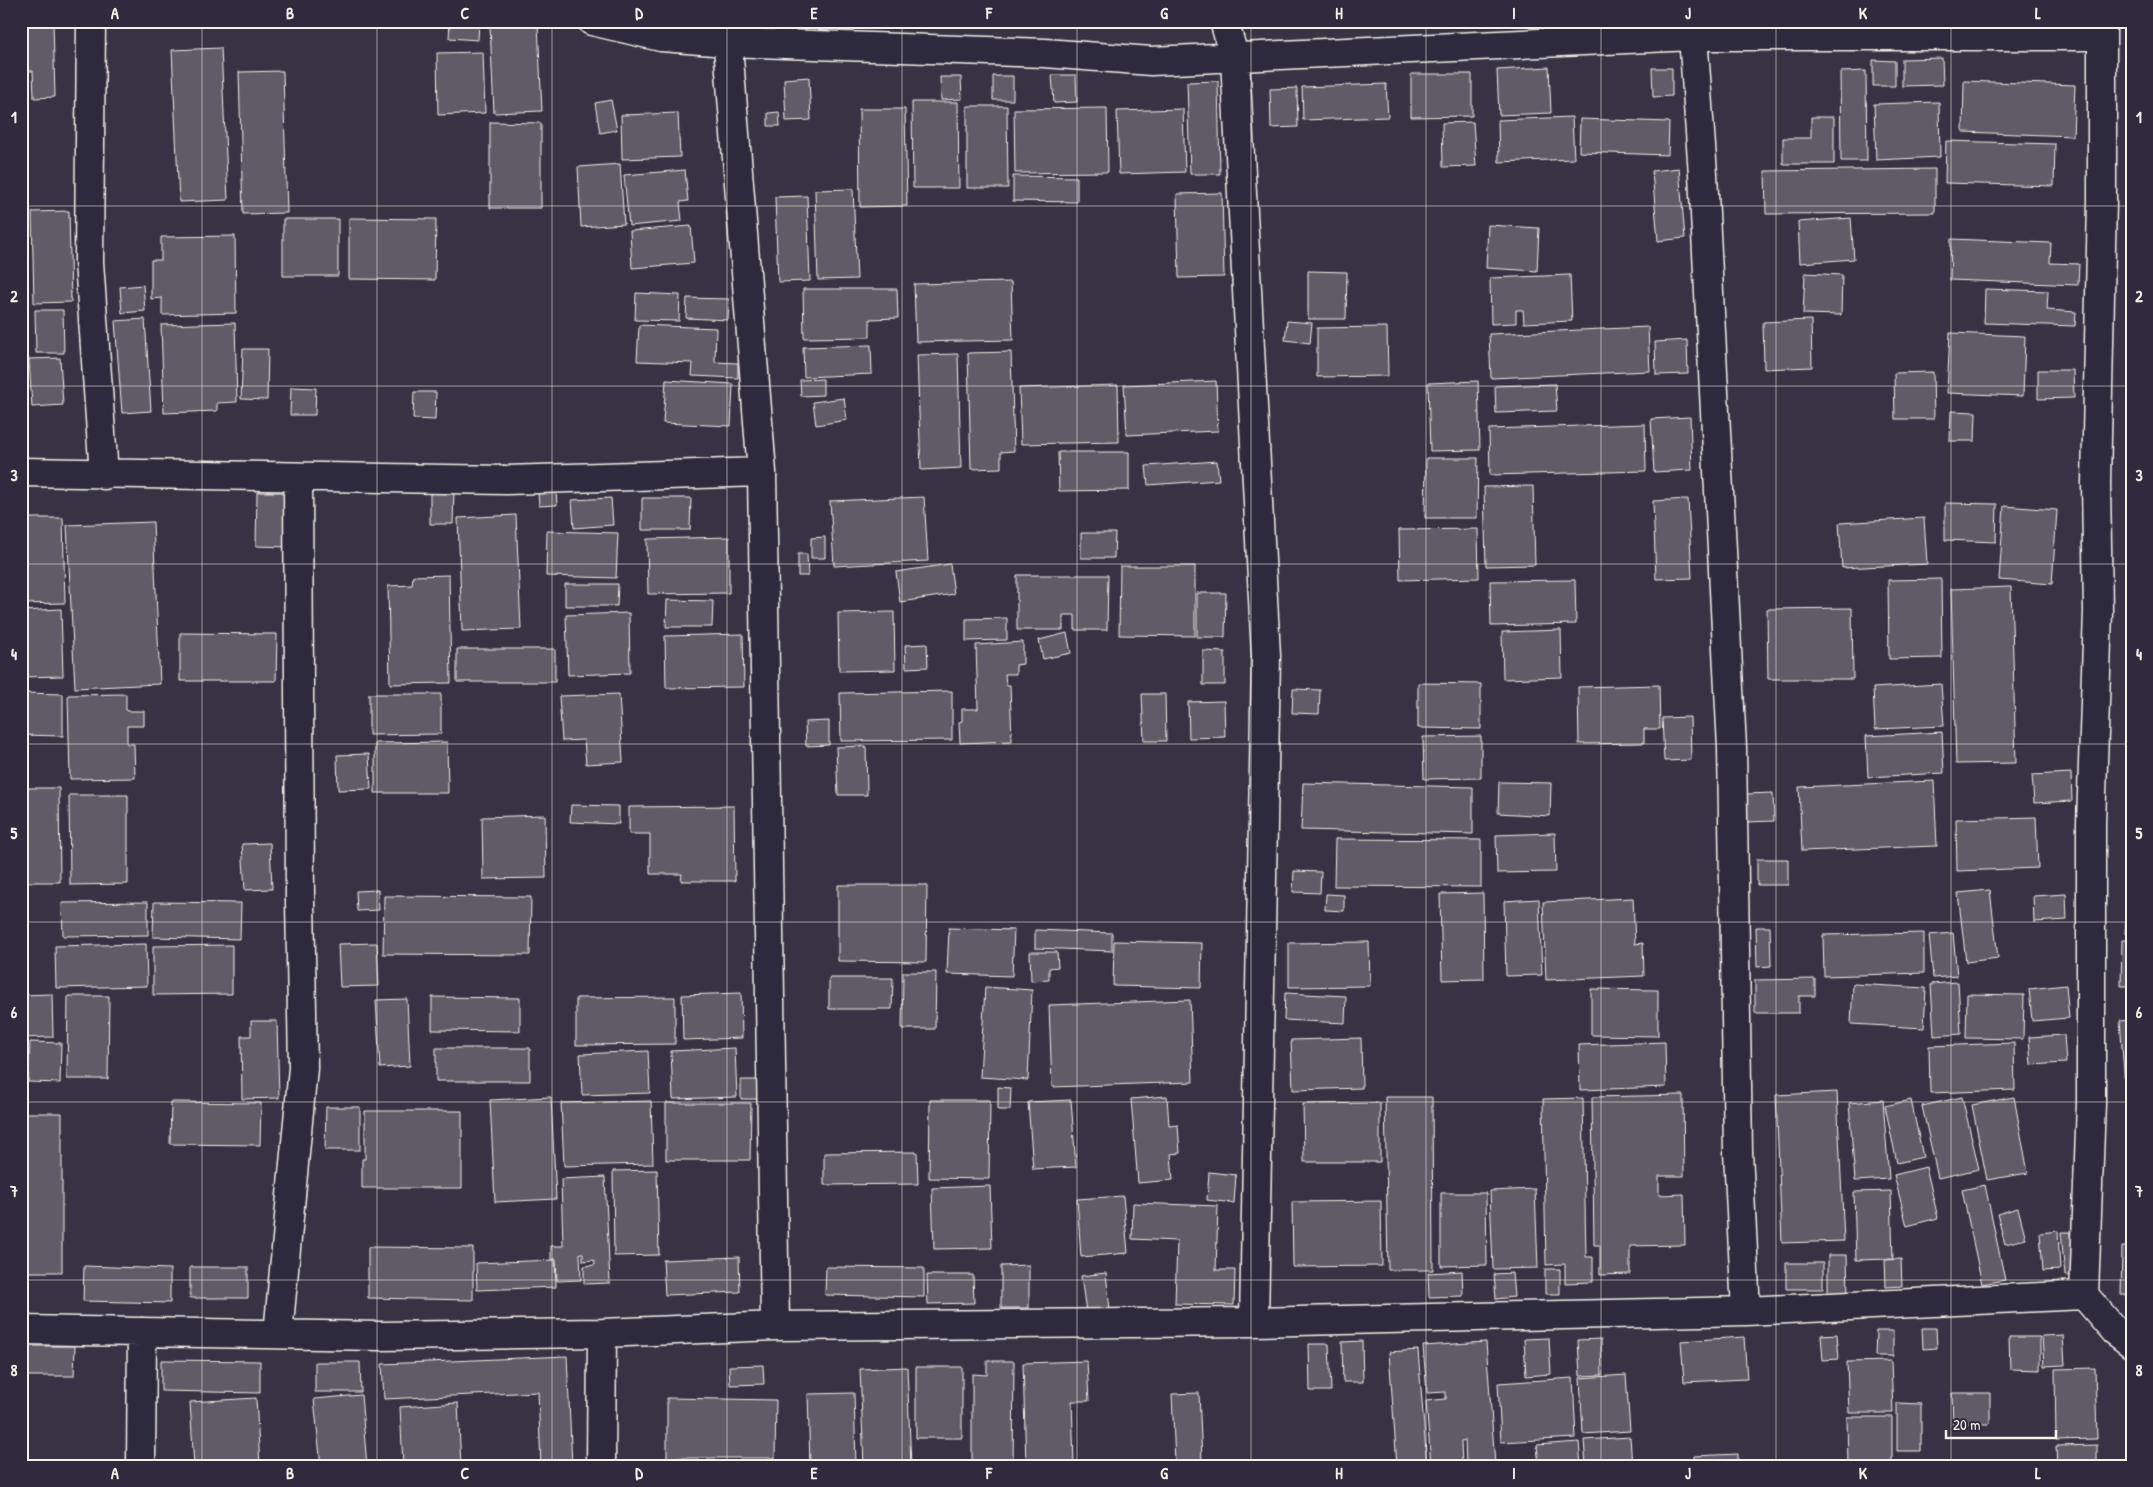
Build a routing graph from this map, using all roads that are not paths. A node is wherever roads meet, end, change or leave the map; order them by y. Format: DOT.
graph roads {
  1 [pos="91,21"];
  2 [pos="592,21"];
  3 [pos="1224,21"];
  4 [pos="651,29"];
  5 [pos="1687,29"];
  6 [pos="2102,29"];
  7 [pos="726,32"];
  8 [pos="1235,59"];
  9 [pos="21,472"];
  10 [pos="762,472"];
  11 [pos="104,475"];
  12 [pos="298,477"];
  13 [pos="2084,1295"];
  14 [pos="1746,1311"];
  15 [pos="1254,1322"];
  16 [pos="774,1326"];
  17 [pos="21,1330"];
  18 [pos="142,1332"];
  19 [pos="602,1333"];
  20 [pos="278,1334"];
  21 [pos="2132,1344"];
  22 [pos="141,1466"];
  23 [pos="601,1466"];
  1 -- 11 [label="street"];
  2 -- 4 [label="street"];
  3 -- 8 [label="street"];
  4 -- 7 [label="street"];
  5 -- 6 [label="street"];
  5 -- 8 [label="street"];
  5 -- 14 [label="street"];
  6 -- 13 [label="street"];
  7 -- 8 [label="street"];
  7 -- 10 [label="street"];
  8 -- 15 [label="street"];
  9 -- 11 [label="street"];
  10 -- 12 [label="street"];
  10 -- 16 [label="street"];
  11 -- 12 [label="street"];
  12 -- 20 [label="street"];
  13 -- 14 [label="street"];
  13 -- 21 [label="street"];
  14 -- 15 [label="street"];
  15 -- 16 [label="street"];
  16 -- 19 [label="street"];
  17 -- 18 [label="street"];
  18 -- 20 [label="street"];
  18 -- 22 [label="street"];
  19 -- 20 [label="street"];
  19 -- 23 [label="street"];
}
